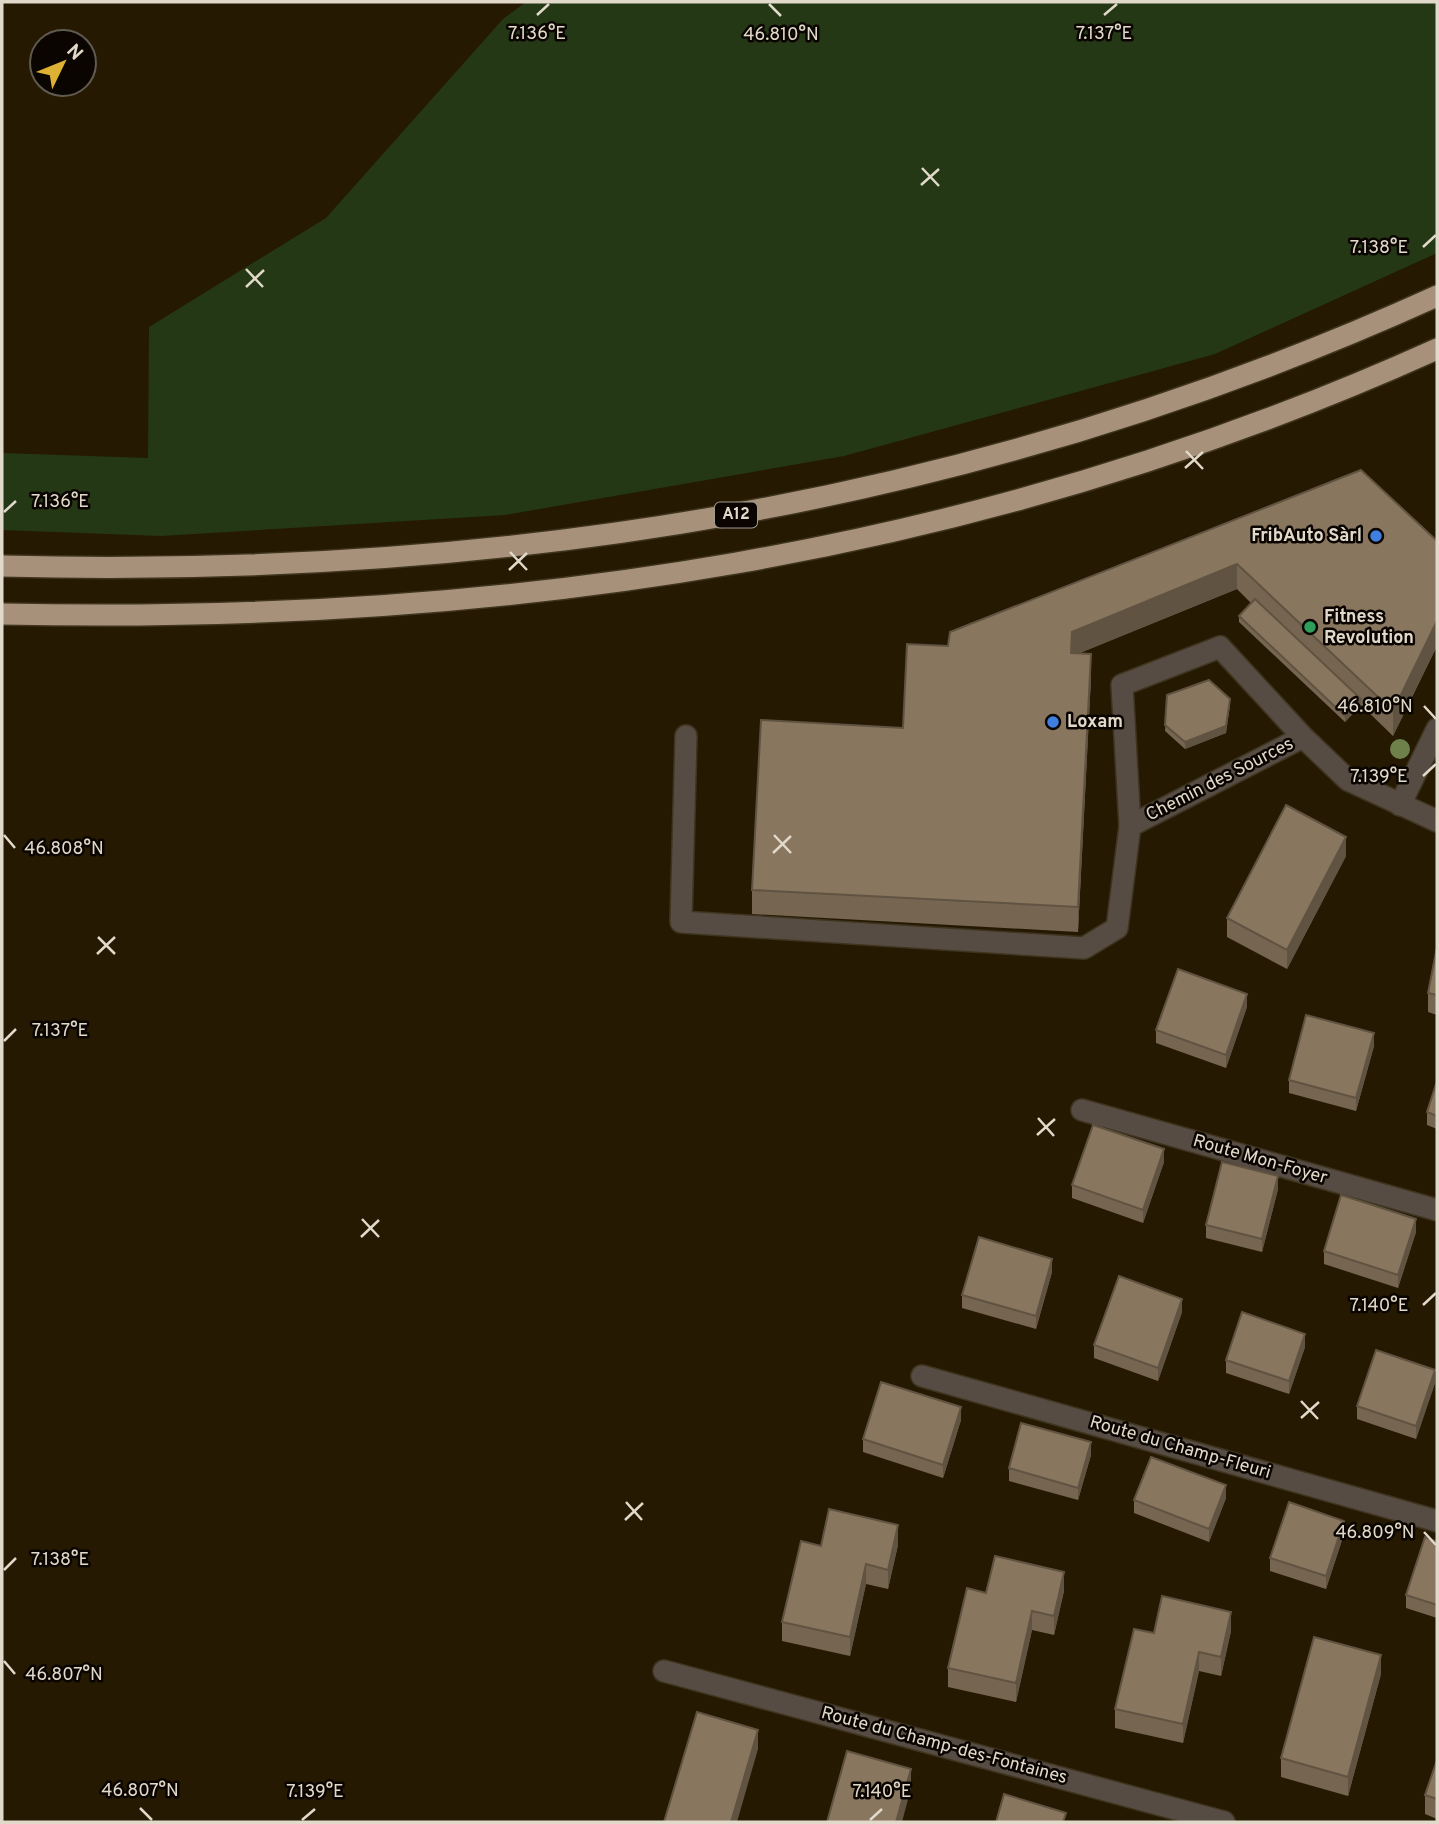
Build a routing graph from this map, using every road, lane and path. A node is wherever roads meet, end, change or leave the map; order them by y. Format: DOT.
graph roads {
  1 [pos="1437,296"];
  2 [pos="1437,349"];
  3 [pos="2,566"];
  4 [pos="2,614"];
  5 [pos="1437,729"];
  6 [pos="686,736"];
  7 [pos="1303,737"];
  8 [pos="1400,805"];
  9 [pos="1437,821"];
  10 [pos="1130,826"];
  11 [pos="1082,1110"];
  12 [pos="1437,1210"];
  13 [pos="922,1376"];
  14 [pos="1437,1521"];
  15 [pos="664,1671"];
  16 [pos="1224,1822"];
  1 -- 3 [label="highway, A12"];
  2 -- 4 [label="highway"];
  5 -- 8 [label="street"];
  6 -- 10 [label="street"];
  7 -- 8 [label="street, Chemin des Sources"];
  7 -- 10 [label="street, Chemin des Sources"];
  7 -- 10 [label="street, Chemin des Sources"];
  8 -- 9 [label="street, Chemin des Sources"];
  11 -- 12 [label="street, Route Mon-Foyer"];
  13 -- 14 [label="street, Route du Champ-Fleuri"];
  15 -- 16 [label="street, Route du Champ-des-Fontaines"];
}
